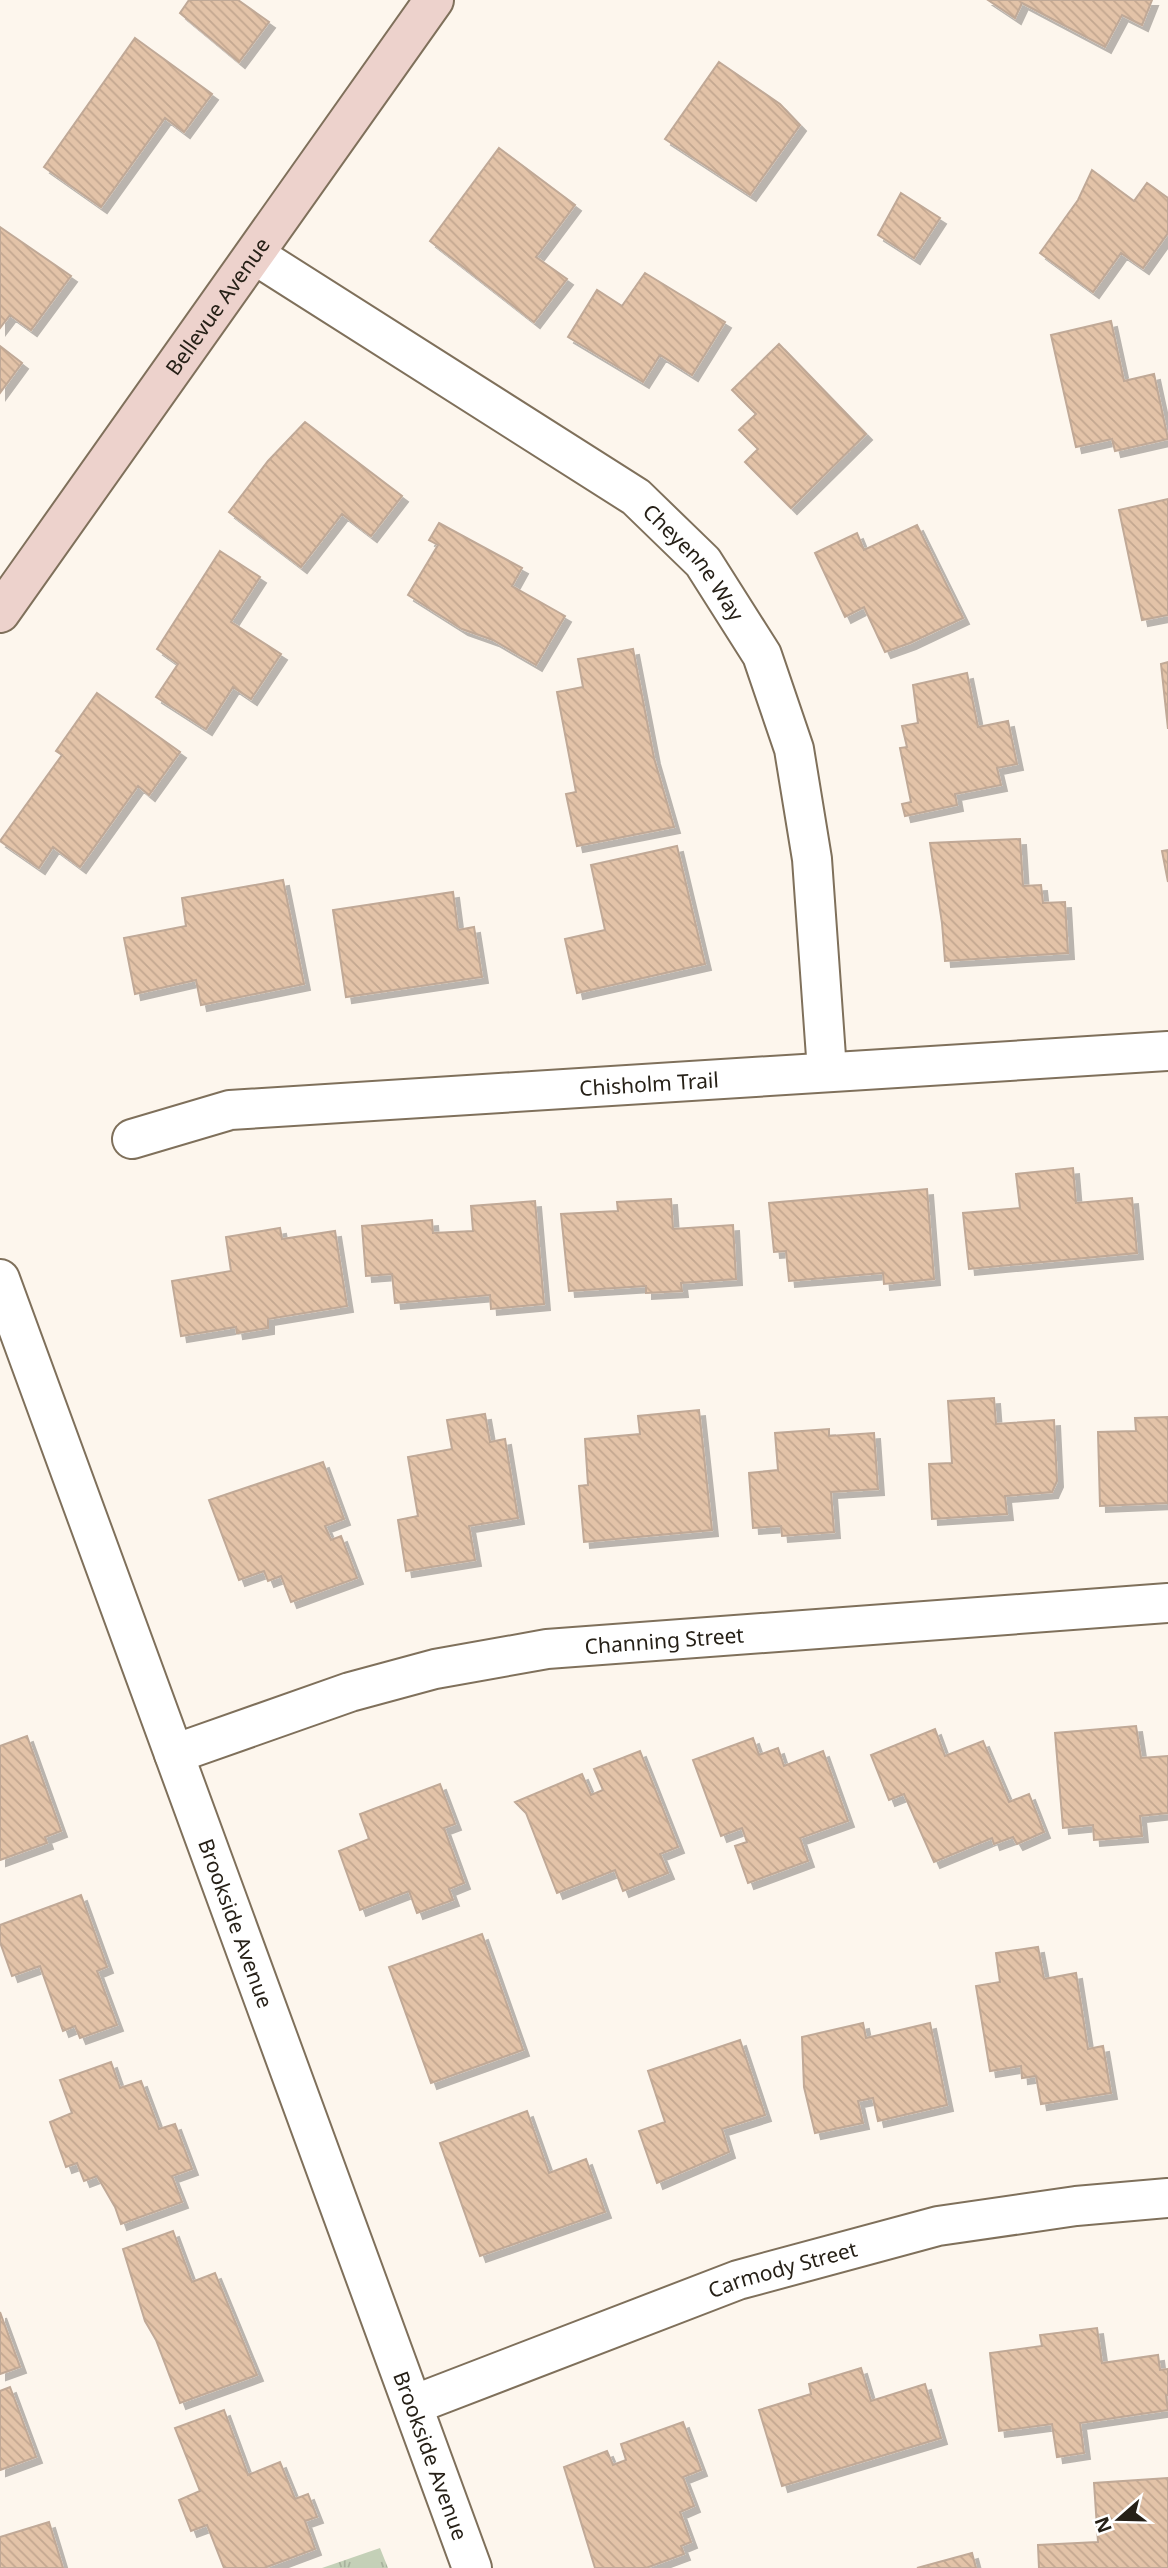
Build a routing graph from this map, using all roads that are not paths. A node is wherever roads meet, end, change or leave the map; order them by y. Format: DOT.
graph roads {
  1 [pos="434,0"];
  2 [pos="254,255"];
  3 [pos="0,613"];
  4 [pos="1168,1051"];
  5 [pos="827,1071"];
  6 [pos="132,1139"];
  7 [pos="0,1279"];
  8 [pos="1168,1603"];
  9 [pos="174,1754"];
  10 [pos="1168,2198"];
  11 [pos="413,2405"];
  12 [pos="472,2568"];
  1 -- 2 [label="street, Bellevue Avenue"];
  2 -- 3 [label="street, Bellevue Avenue"];
  2 -- 5 [label="street, Cheyenne Way"];
  4 -- 5 [label="street, Chisholm Trail"];
  5 -- 6 [label="street, Chisholm Trail"];
  7 -- 9 [label="street, Brookside Avenue"];
  8 -- 9 [label="street, Channing Street"];
  9 -- 11 [label="street, Brookside Avenue"];
  10 -- 11 [label="street, Carmody Street"];
  11 -- 12 [label="street, Brookside Avenue"];
}
